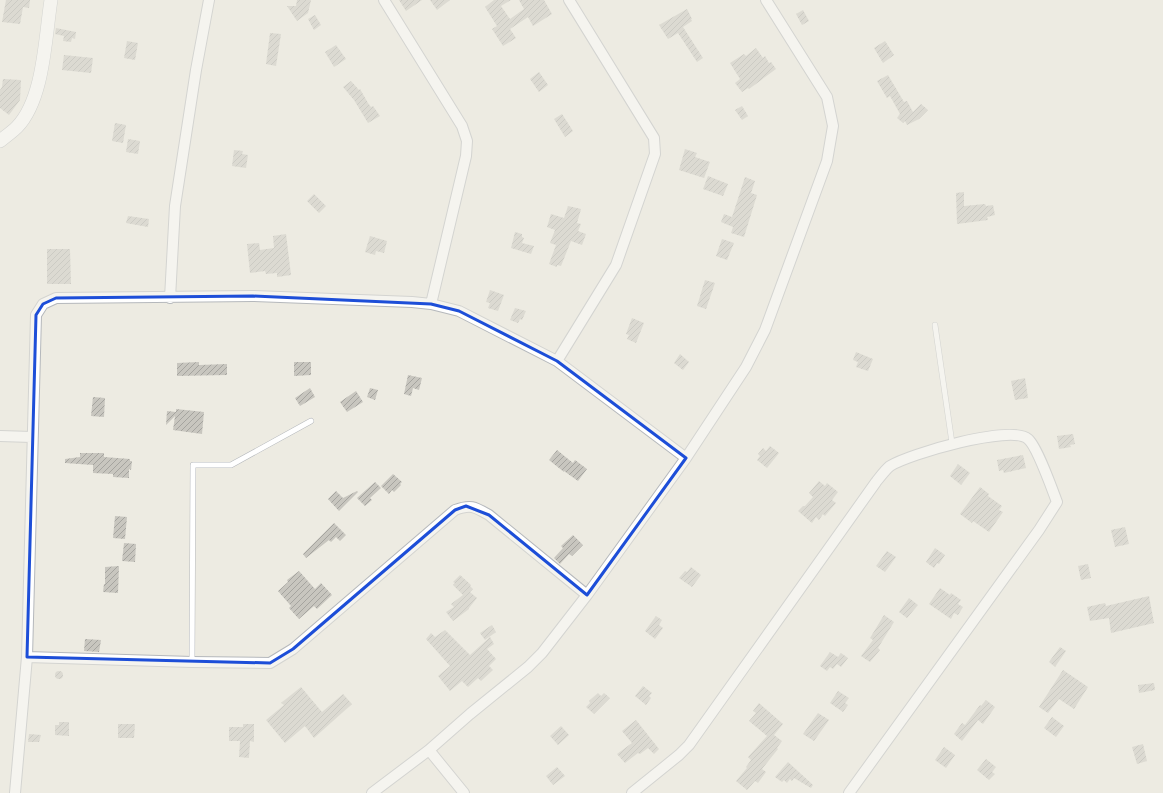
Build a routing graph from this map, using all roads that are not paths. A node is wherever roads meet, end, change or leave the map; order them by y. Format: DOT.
graph roads {
  1 [pos="51,0"];
  2 [pos="209,0"];
  3 [pos="384,0"];
  4 [pos="569,0"];
  5 [pos="766,0"];
  6 [pos="0,141"];
  7 [pos="170,298"];
  8 [pos="431,304"];
  9 [pos="934,325"];
  10 [pos="557,360"];
  11 [pos="311,421"];
  12 [pos="0,436"];
  13 [pos="32,437"];
  14 [pos="952,443"];
  15 [pos="686,458"];
  16 [pos="587,595"];
  17 [pos="27,657"];
  18 [pos="192,662"];
  19 [pos="430,750"];
  20 [pos="15,793"];
  21 [pos="372,793"];
  22 [pos="464,793"];
  23 [pos="632,793"];
  24 [pos="849,793"];
  1 -- 6 [label="street"];
  2 -- 7 [label="street"];
  3 -- 8 [label="street"];
  4 -- 10 [label="street"];
  5 -- 15 [label="street"];
  7 -- 8 [label="street"];
  7 -- 13 [label="street"];
  8 -- 10 [label="street"];
  9 -- 14 [label="lane"];
  10 -- 15 [label="street"];
  11 -- 18 [label="lane"];
  12 -- 13 [label="street"];
  13 -- 17 [label="street"];
  14 -- 23 [label="street"];
  14 -- 24 [label="street"];
  15 -- 16 [label="street"];
  16 -- 18 [label="street"];
  16 -- 19 [label="street"];
  17 -- 18 [label="street"];
  17 -- 20 [label="street"];
  19 -- 21 [label="street"];
  19 -- 22 [label="street"];
}
